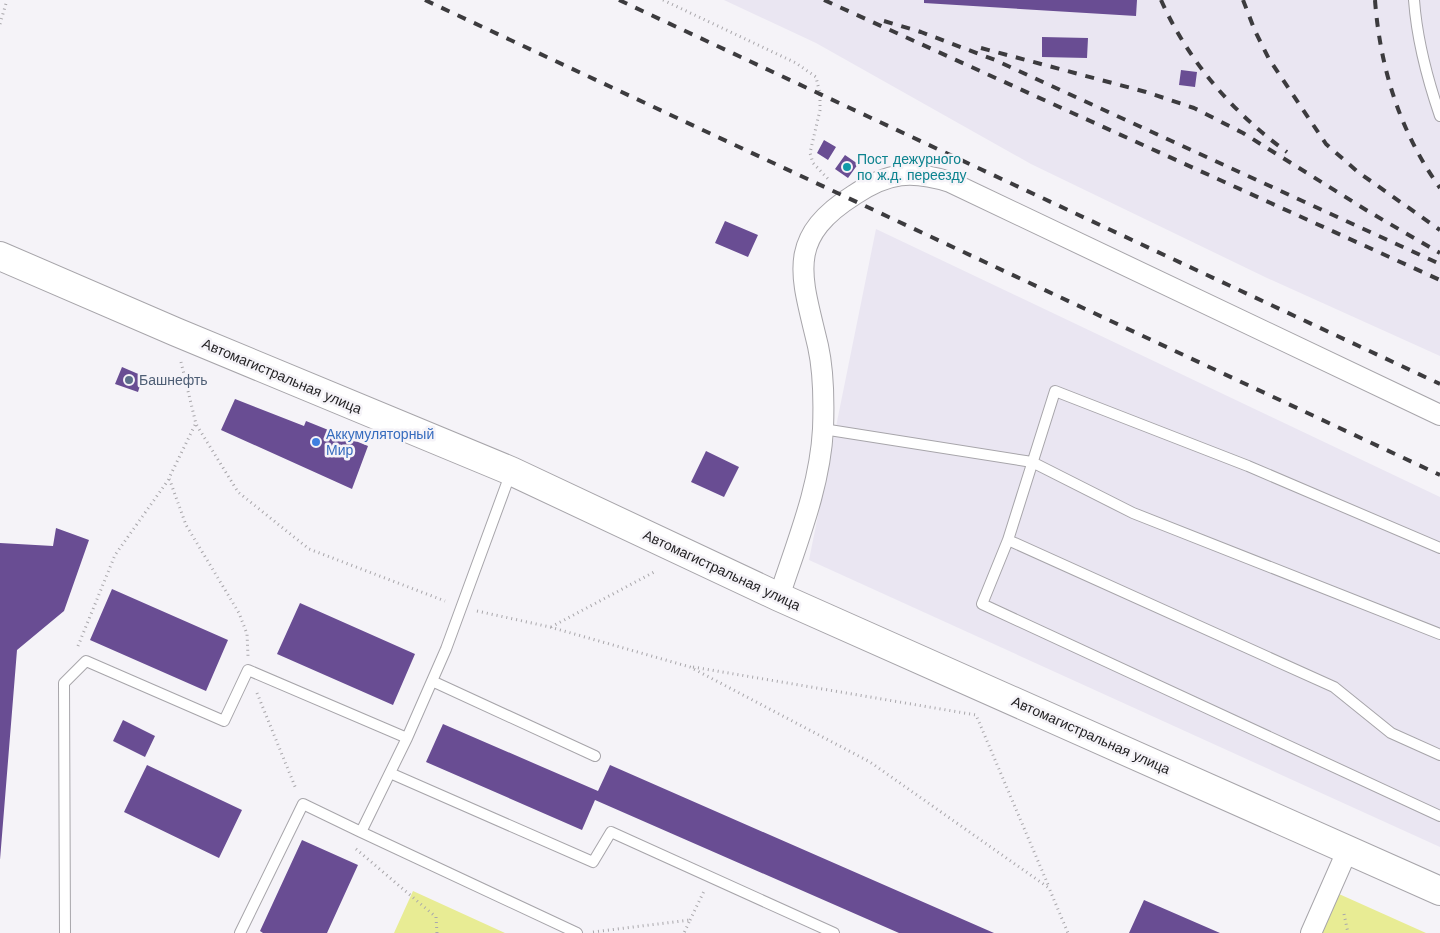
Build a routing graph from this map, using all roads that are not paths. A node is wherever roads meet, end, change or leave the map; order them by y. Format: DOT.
graph roads {
  1 [pos="1414,0"];
  2 [pos="1440,116"];
  3 [pos="0,256"];
  4 [pos="1440,415"];
  5 [pos="823,429"];
  6 [pos="1032,462"];
  7 [pos="511,471"];
  8 [pos="1008,540"];
  9 [pos="1440,548"];
  10 [pos="779,597"];
  11 [pos="1440,634"];
  12 [pos="432,681"];
  13 [pos="407,738"];
  14 [pos="1440,755"];
  15 [pos="595,756"];
  16 [pos="390,773"];
  17 [pos="1440,816"];
  18 [pos="361,832"];
  19 [pos="1348,849"];
  20 [pos="1440,891"];
  21 [pos="65,933"];
  22 [pos="240,933"];
  23 [pos="577,933"];
  24 [pos="834,933"];
  25 [pos="1311,933"];
  1 -- 2 [label="lane"];
  3 -- 7 [label="main road, Автомагистральная улица"];
  4 -- 5 [label="street"];
  5 -- 6 [label="lane"];
  5 -- 10 [label="street"];
  6 -- 8 [label="lane"];
  6 -- 9 [label="lane"];
  6 -- 11 [label="lane"];
  7 -- 10 [label="main road, Автомагистральная улица"];
  7 -- 12 [label="lane"];
  8 -- 14 [label="lane"];
  8 -- 17 [label="lane"];
  10 -- 19 [label="main road, Автомагистральная улица"];
  12 -- 13 [label="lane"];
  12 -- 15 [label="lane"];
  13 -- 16 [label="lane"];
  13 -- 21 [label="lane"];
  16 -- 18 [label="lane"];
  16 -- 24 [label="lane"];
  18 -- 22 [label="lane"];
  18 -- 23 [label="lane"];
  19 -- 20 [label="main road, Автомагистральная улица"];
  19 -- 25 [label="street"];
}
